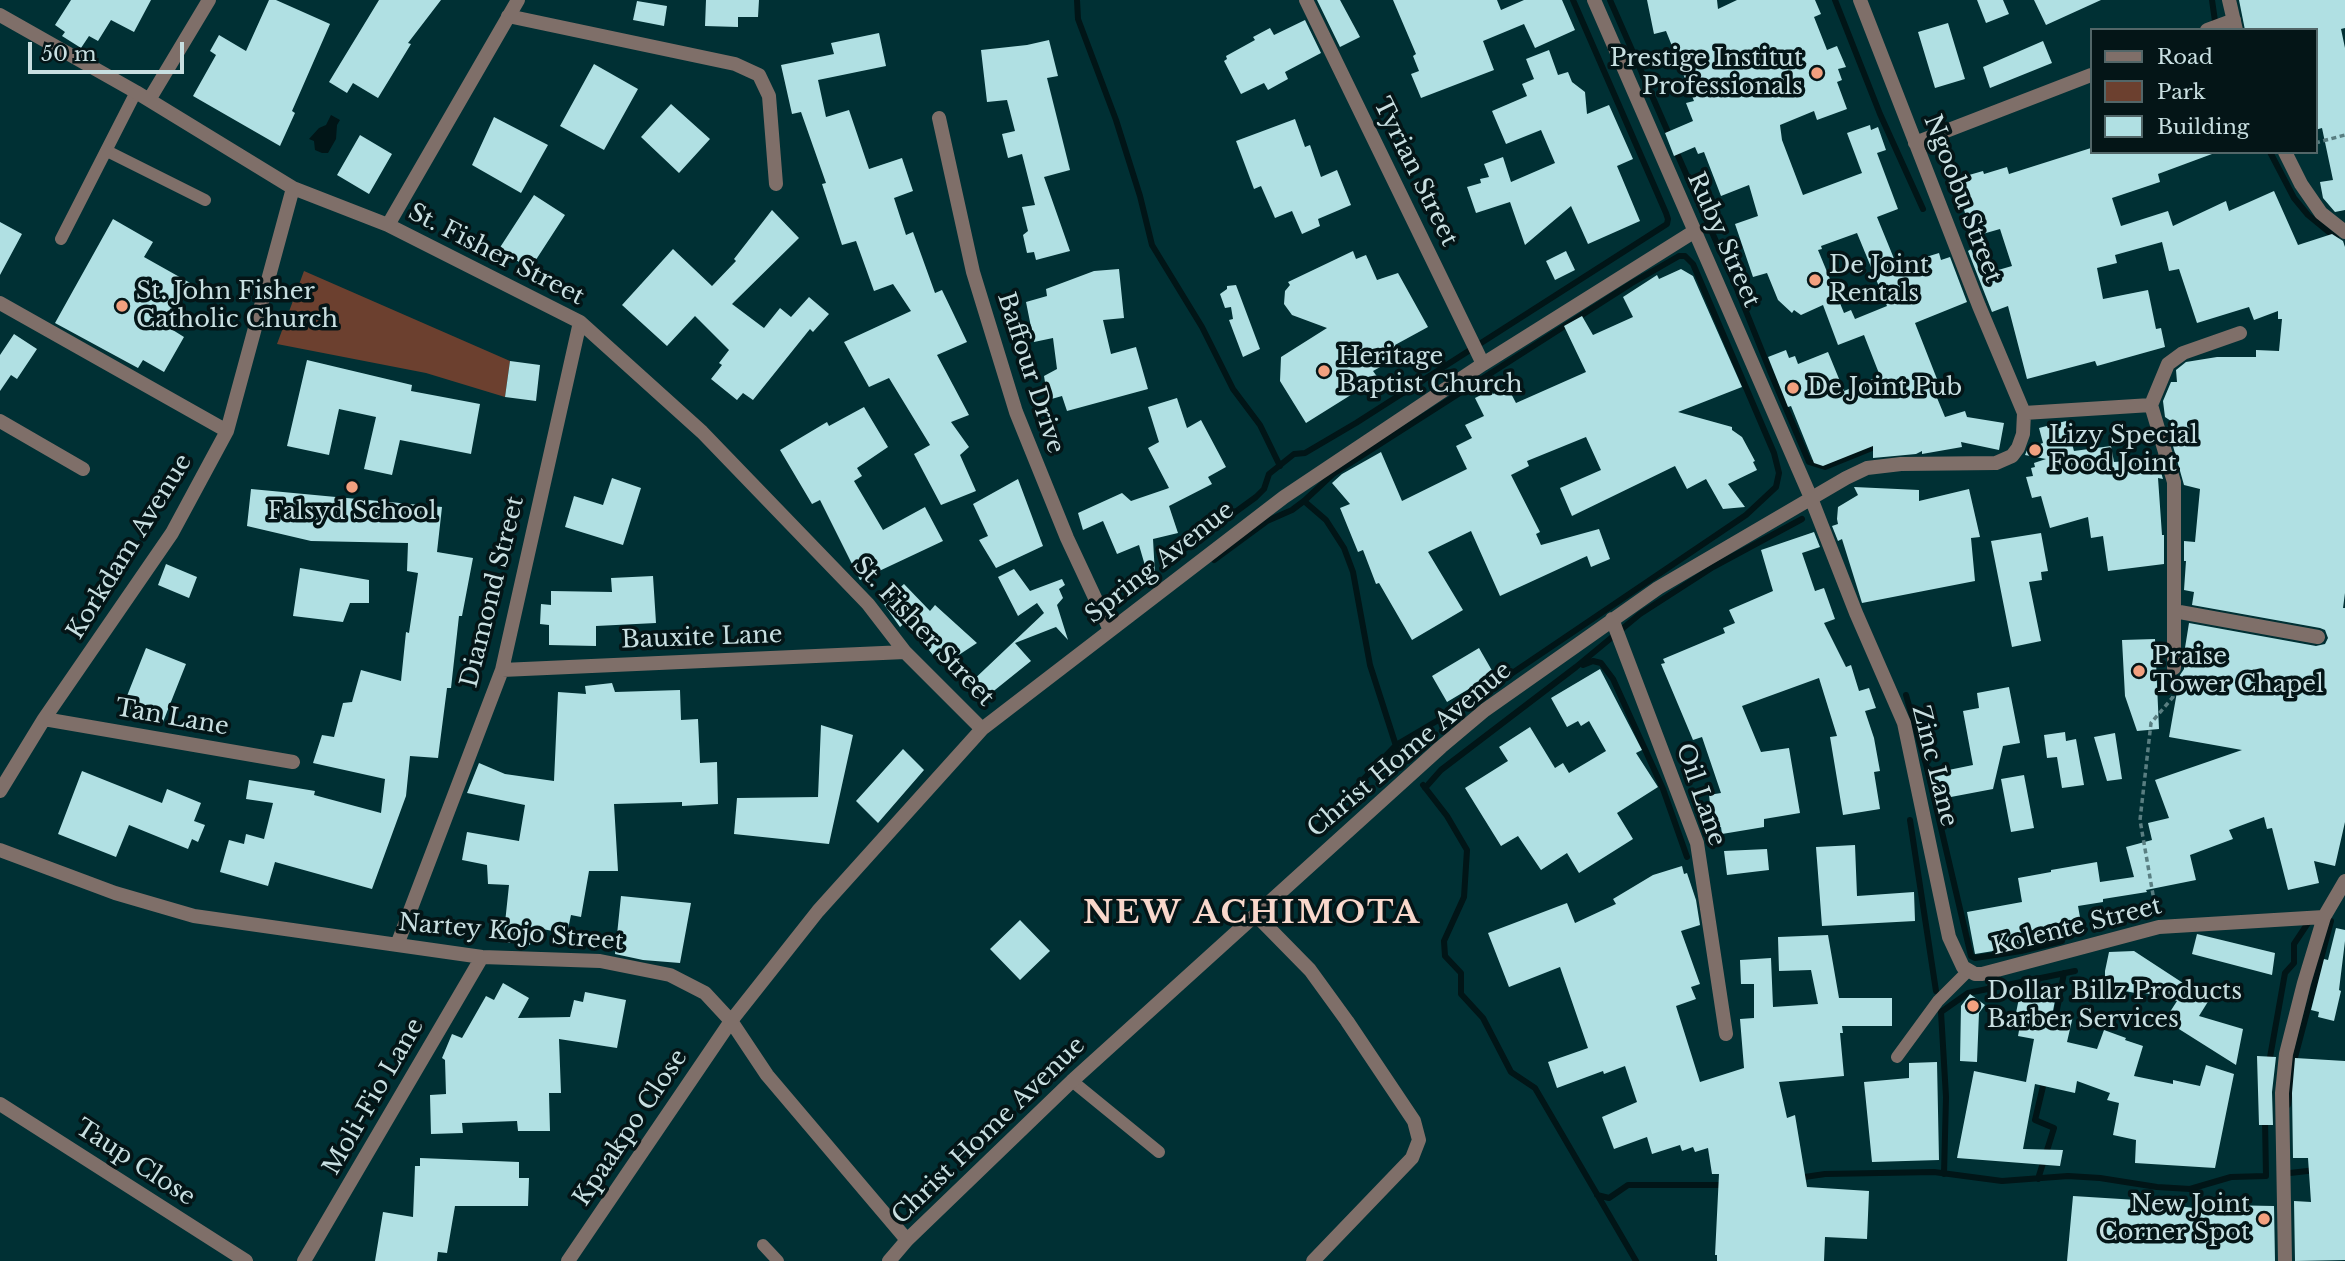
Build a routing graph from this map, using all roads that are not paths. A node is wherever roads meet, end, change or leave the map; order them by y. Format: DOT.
graph roads {
  1 [pos="209,0"];
  2 [pos="518,0"];
  3 [pos="1306,0"];
  4 [pos="1594,0"];
  5 [pos="1860,0"];
  6 [pos="2230,0"];
  7 [pos="0,15"];
  8 [pos="508,16"];
  9 [pos="2235,25"];
  10 [pos="2090,75"];
  11 [pos="143,96"];
  12 [pos="939,118"];
  13 [pos="1915,143"];
  14 [pos="107,151"];
  15 [pos="2286,154"];
  16 [pos="776,184"];
  17 [pos="293,188"];
  18 [pos="205,200"];
  19 [pos="388,225"];
  20 [pos="1695,231"];
  21 [pos="2345,232"];
  22 [pos="61,239"];
  23 [pos="1,307"];
  24 [pos="580,322"];
  25 [pos="2240,333"];
  26 [pos="1483,364"];
  27 [pos="2151,405"];
  28 [pos="2024,413"];
  29 [pos="0,421"];
  30 [pos="227,431"];
  31 [pos="83,469"];
  32 [pos="1811,498"];
  33 [pos="2174,611"];
  34 [pos="1612,619"];
  35 [pos="1111,630"];
  36 [pos="2318,637"];
  37 [pos="905,652"];
  38 [pos="2174,668"];
  39 [pos="502,670"];
  40 [pos="44,719"];
  41 [pos="982,730"];
  42 [pos="293,762"];
  43 [pos="0,790"];
  44 [pos="0,850"];
  45 [pos="2345,881"];
  46 [pos="1256,915"];
  47 [pos="2324,917"];
  48 [pos="397,945"];
  49 [pos="482,957"];
  50 [pos="1968,971"];
  51 [pos="731,1021"];
  52 [pos="1727,1034"];
  53 [pos="1896,1056"];
  54 [pos="1072,1081"];
  55 [pos="0,1104"];
  56 [pos="1159,1152"];
  57 [pos="907,1240"];
  58 [pos="762,1245"];
  59 [pos="246,1261"];
  60 [pos="304,1261"];
  61 [pos="568,1261"];
  62 [pos="778,1261"];
  63 [pos="889,1261"];
  64 [pos="1313,1261"];
  65 [pos="2285,1261"];
  1 -- 11 [label="street"];
  2 -- 8 [label="street"];
  3 -- 26 [label="street, Tyrian Street"];
  4 -- 20 [label="street, Ruby Street"];
  5 -- 13 [label="street, Ngoobu Street"];
  6 -- 9 [label="street"];
  7 -- 11 [label="street, St. Fisher Street"];
  8 -- 16 [label="street"];
  8 -- 19 [label="street"];
  10 -- 13 [label="street"];
  11 -- 14 [label="lane"];
  11 -- 17 [label="street, St. Fisher Street"];
  12 -- 35 [label="street, Baffour Drive"];
  13 -- 28 [label="street, Ngoobu Street"];
  14 -- 18 [label="lane"];
  14 -- 22 [label="lane"];
  15 -- 21 [label="street"];
  17 -- 19 [label="street, St. Fisher Street"];
  17 -- 30 [label="street, Korkdam Avenue"];
  19 -- 24 [label="street, St. Fisher Street"];
  20 -- 26 [label="street, Spring Avenue"];
  20 -- 32 [label="street, Ruby Street"];
  23 -- 30 [label="street"];
  24 -- 37 [label="street, St. Fisher Street"];
  24 -- 39 [label="street, Diamond Street"];
  25 -- 27 [label="street"];
  26 -- 35 [label="street, Spring Avenue"];
  27 -- 28 [label="street"];
  27 -- 33 [label="street"];
  28 -- 32 [label="street, Christ Home Avenue"];
  29 -- 31 [label="street"];
  30 -- 40 [label="street, Korkdam Avenue"];
  32 -- 34 [label="street, Christ Home Avenue"];
  32 -- 50 [label="street, Zinc Lane"];
  33 -- 36 [label="street"];
  33 -- 38 [label="street"];
  34 -- 46 [label="street, Christ Home Avenue"];
  34 -- 52 [label="street, Oil Lane"];
  35 -- 41 [label="street, Spring Avenue"];
  37 -- 39 [label="street, Bauxite Lane"];
  37 -- 41 [label="street, St. Fisher Street"];
  39 -- 48 [label="street, Diamond Street"];
  40 -- 42 [label="street, Tan Lane"];
  40 -- 43 [label="street, Korkdam Avenue"];
  41 -- 51 [label="street, Spring Avenue"];
  44 -- 48 [label="street, Nartey Kojo Street"];
  45 -- 47 [label="street"];
  46 -- 54 [label="street, Christ Home Avenue"];
  46 -- 64 [label="street"];
  47 -- 50 [label="street, Kolente Street"];
  47 -- 65 [label="street"];
  48 -- 49 [label="street, Nartey Kojo Street"];
  49 -- 51 [label="street, Nartey Kojo Street"];
  49 -- 60 [label="street, Moli-Fio Lane"];
  50 -- 53 [label="lane"];
  51 -- 57 [label="street, Nartey Kojo Street"];
  51 -- 61 [label="street, Kpaakpo Close"];
  54 -- 56 [label="lane"];
  54 -- 57 [label="street, Christ Home Avenue"];
  55 -- 59 [label="street, Taup Close"];
  57 -- 63 [label="street, Christ Home Avenue"];
  58 -- 62 [label="lane"];
}
